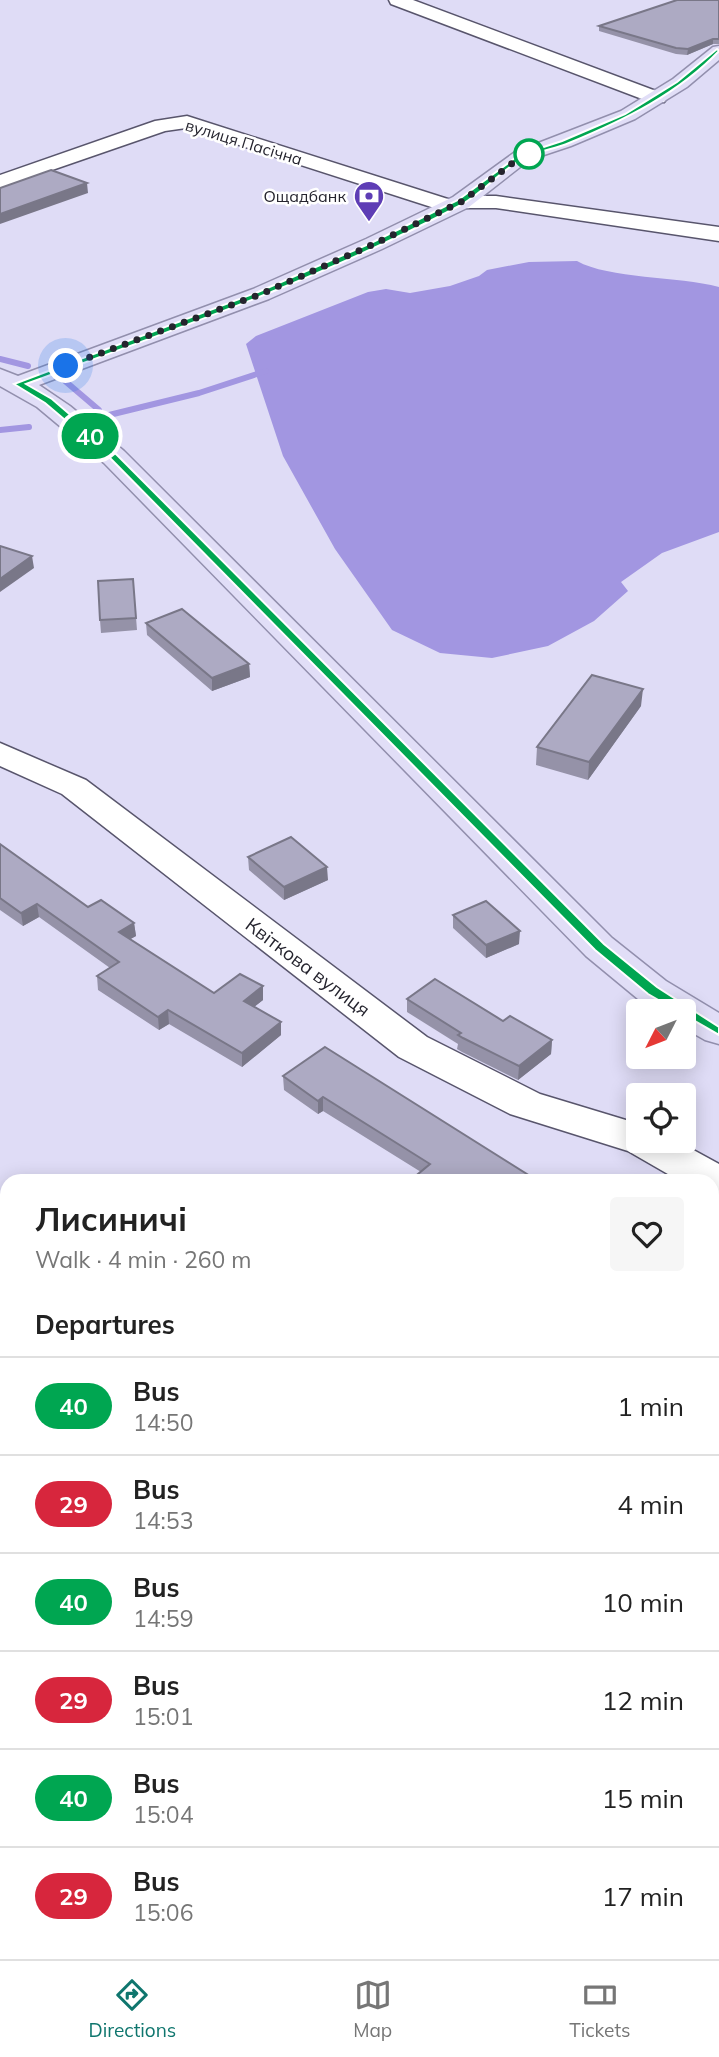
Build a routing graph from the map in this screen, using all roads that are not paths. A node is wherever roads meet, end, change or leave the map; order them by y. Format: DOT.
graph roads {
  1 [pos="397,0"];
  2 [pos="719,51"];
  3 [pos="657,97"];
  4 [pos="0,182"];
  5 [pos="455,204"];
  6 [pos="713,228"];
  7 [pos="9,380"];
  8 [pos="0,753"];
  9 [pos="719,1031"];
  10 [pos="626,1135"];
  11 [pos="664,1153"];
  12 [pos="701,1174"];
  1 -- 3 [label="street"];
  2 -- 3 [label="main road"];
  3 -- 5 [label="main road"];
  4 -- 5 [label="street, вулиця Пасічна"];
  5 -- 6 [label="street, вулиця Пасічна"];
  5 -- 7 [label="main road"];
  7 -- 9 [label="main road"];
  8 -- 10 [label="street, Квіткова вулиця"];
  11 -- 12 [label="street, Квіткова вулиця"];
}
